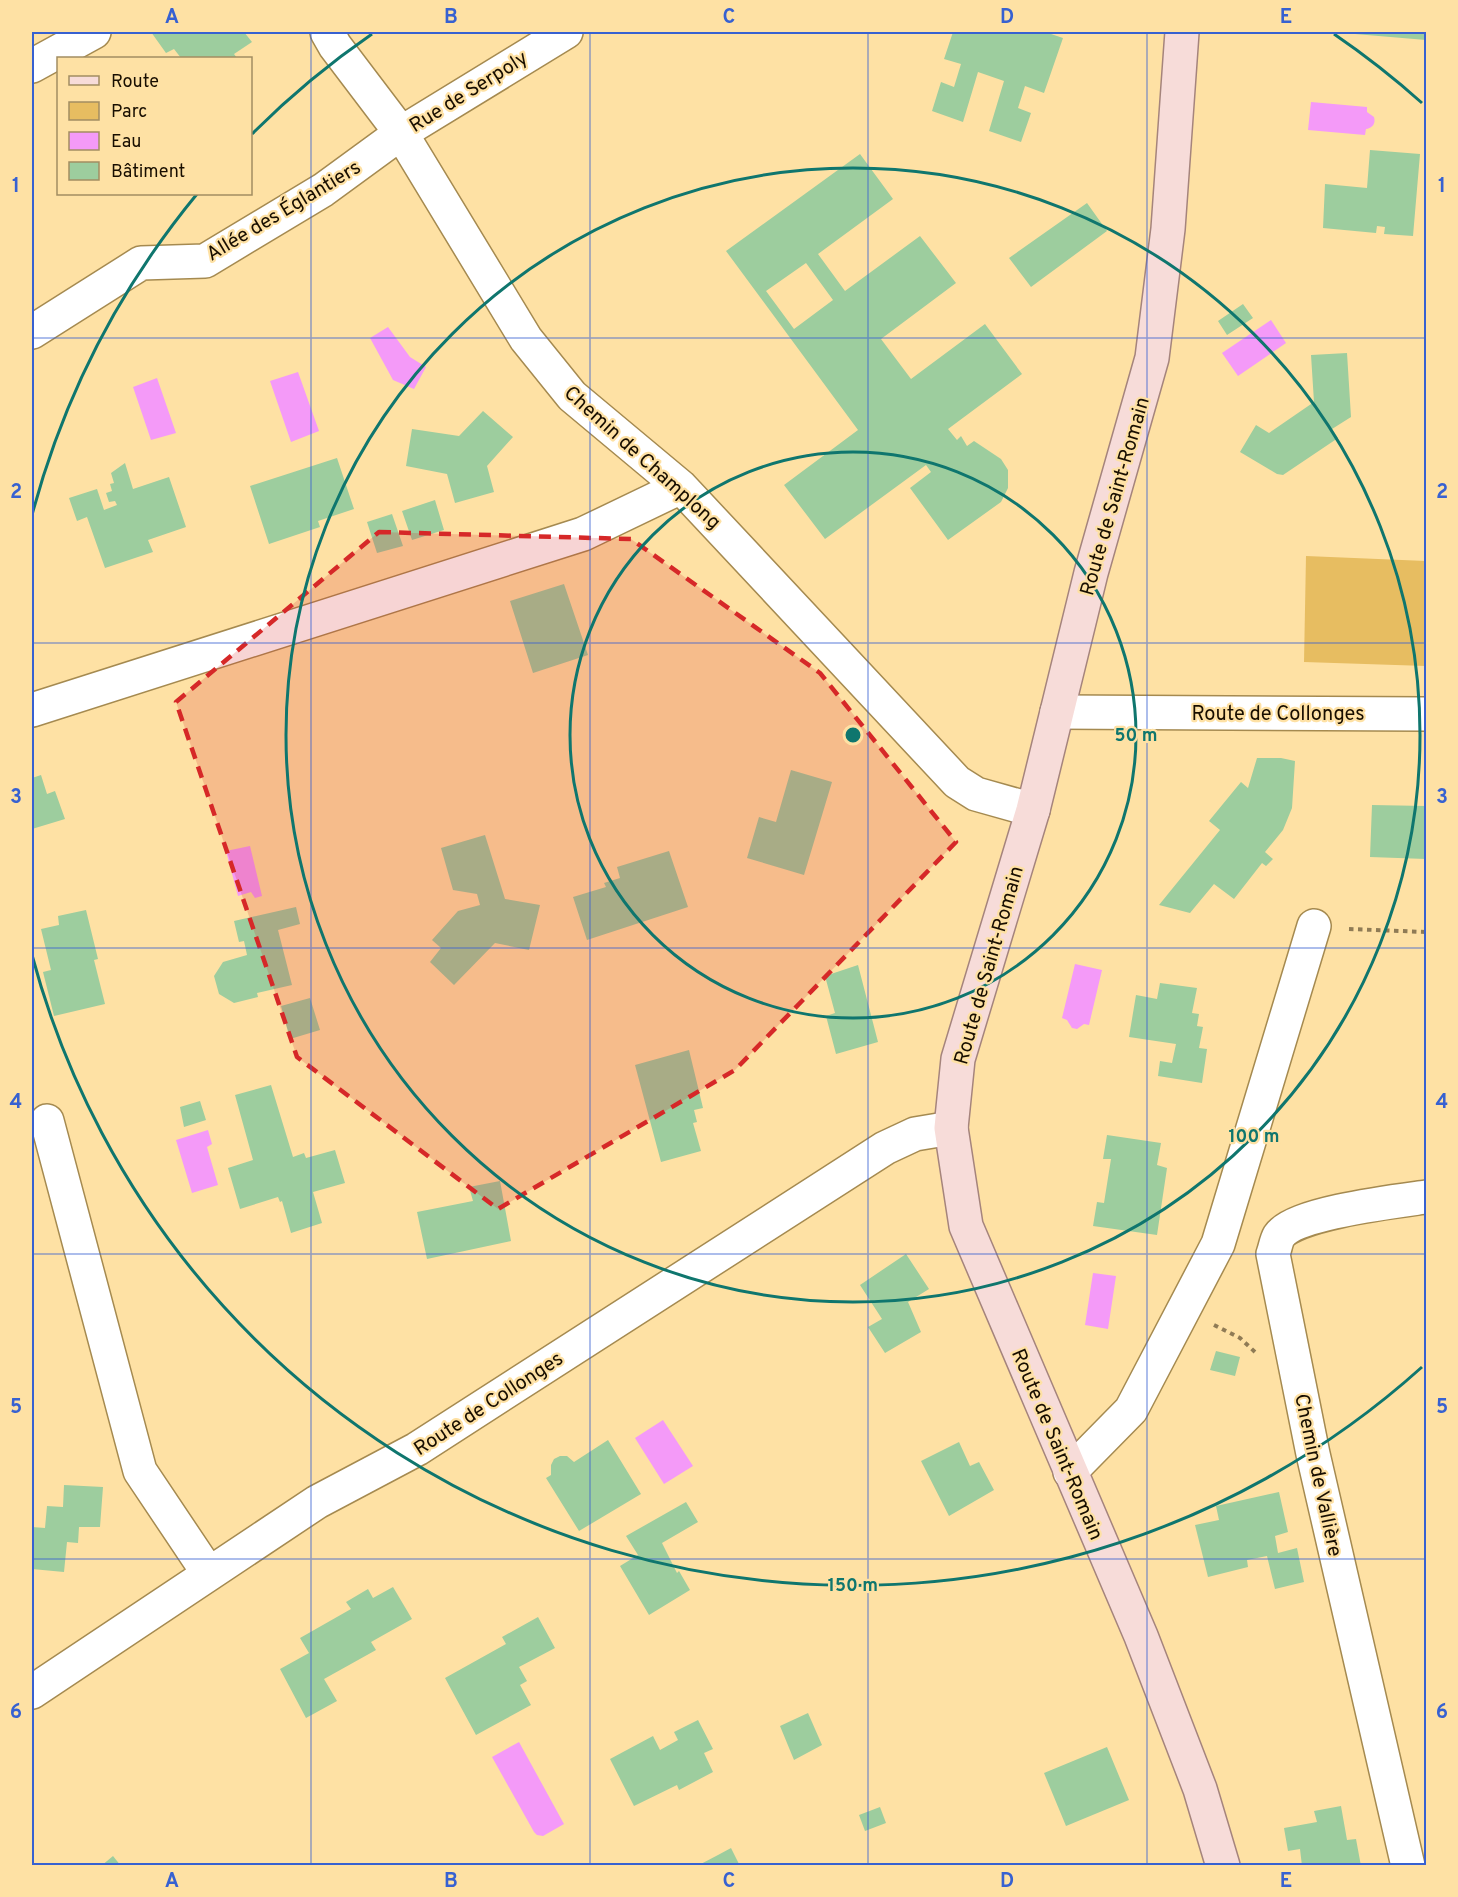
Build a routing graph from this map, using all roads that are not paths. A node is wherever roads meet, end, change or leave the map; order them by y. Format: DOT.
graph roads {
  1 [pos="94,32"];
  2 [pos="327,32"];
  3 [pos="566,32"];
  4 [pos="1182,32"];
  5 [pos="32,66"];
  6 [pos="401,133"];
  7 [pos="32,332"];
  8 [pos="681,487"];
  9 [pos="32,710"];
  10 [pos="1057,712"];
  11 [pos="1426,714"];
  12 [pos="1033,810"];
  13 [pos="1314,926"];
  14 [pos="47,1121"];
  15 [pos="951,1128"];
  16 [pos="1426,1197"];
  17 [pos="1070,1472"];
  18 [pos="209,1574"];
  19 [pos="32,1692"];
  20 [pos="1223,1866"];
  21 [pos="1408,1866"];
  1 -- 5 [label="street"];
  2 -- 6 [label="street, Chemin de Champlong"];
  3 -- 6 [label="street, Rue de Serpoly"];
  4 -- 10 [label="main road, Route de Saint-Romain"];
  6 -- 7 [label="street, Allée des Églantiers"];
  6 -- 8 [label="street, Chemin de Champlong"];
  8 -- 9 [label="street"];
  8 -- 12 [label="street, Chemin de Champlong"];
  10 -- 11 [label="street, Route de Collonges"];
  10 -- 12 [label="main road, Route de Saint-Romain"];
  12 -- 15 [label="main road, Route de Saint-Romain"];
  13 -- 17 [label="street"];
  14 -- 18 [label="street"];
  15 -- 17 [label="main road, Route de Saint-Romain"];
  15 -- 18 [label="street, Route de Collonges"];
  16 -- 21 [label="street, Chemin de Vallière"];
  17 -- 20 [label="main road, Route de Saint-Romain"];
  18 -- 19 [label="street, Route de Collonges"];
}
